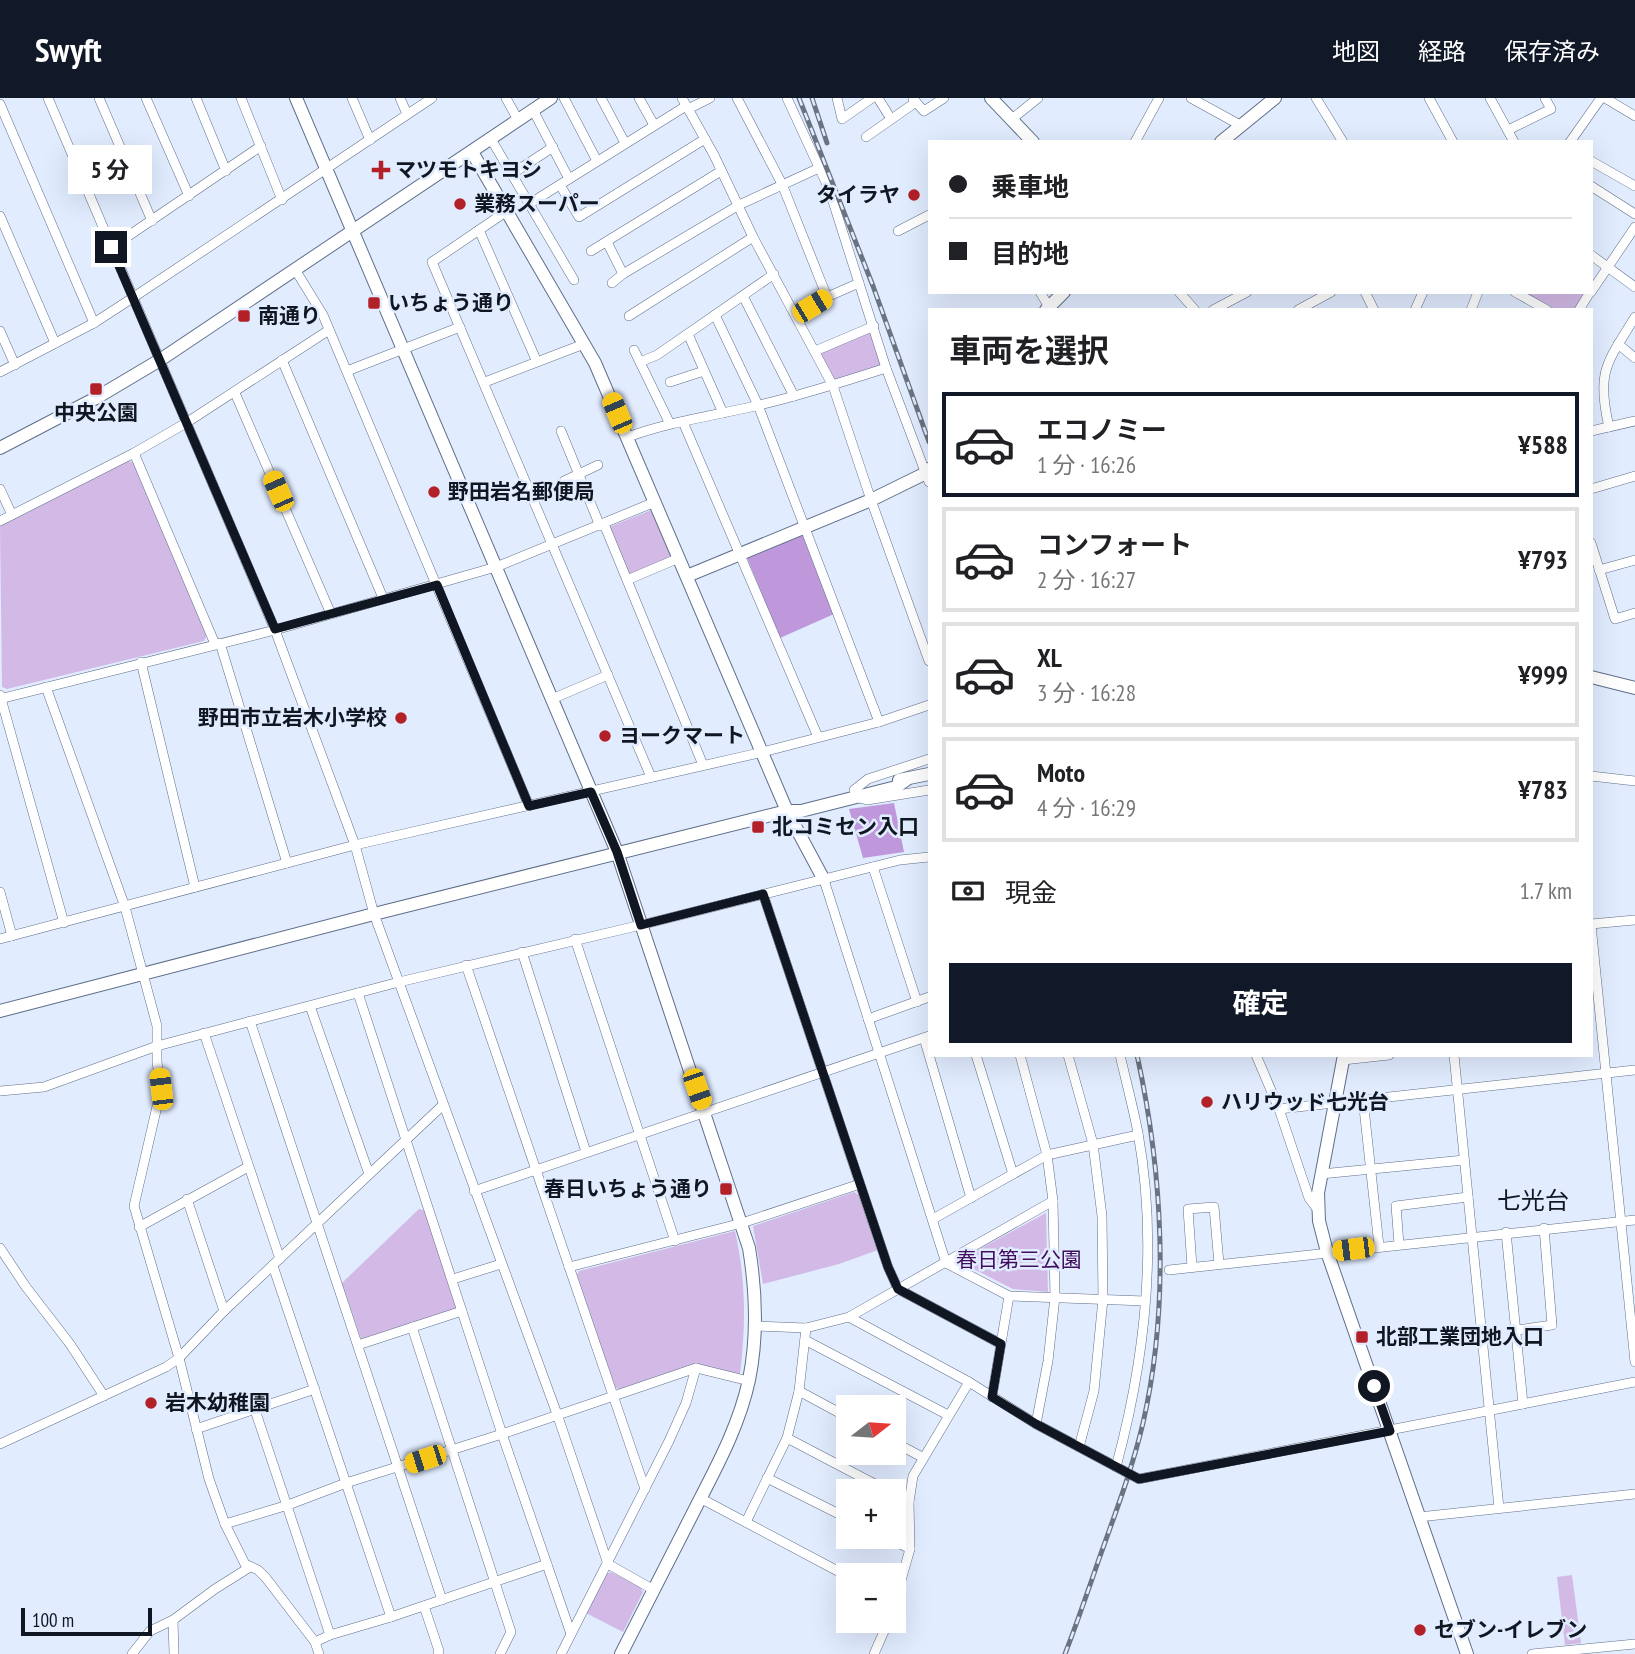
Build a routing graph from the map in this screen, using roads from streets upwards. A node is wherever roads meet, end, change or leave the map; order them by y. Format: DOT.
graph roads {
  1 [pos="60,98"];
  2 [pos="99,98"];
  3 [pos="146,98"];
  4 [pos="196,98"];
  5 [pos="241,98"];
  6 [pos="296,98"];
  7 [pos="352,98"];
  8 [pos="400,98"];
  9 [pos="432,98"];
  10 [pos="506,98"];
  11 [pos="551,98"];
  12 [pos="564,98"];
  13 [pos="601,98"];
  14 [pos="639,98"];
  15 [pos="710,98"];
  16 [pos="737,98"];
  17 [pos="787,98"];
  18 [pos="837,98"];
  19 [pos="872,98"];
  20 [pos="878,98"];
  21 [pos="944,98"];
  22 [pos="991,98"];
  23 [pos="1038,98"];
  24 [pos="1159,98"];
  25 [pos="1191,98"];
  26 [pos="1275,98"];
  27 [pos="1316,98"];
  28 [pos="1429,98"];
  29 [pos="1490,98"];
  30 [pos="1545,98"];
  31 [pos="1603,98"];
  32 [pos="48,100"];
  33 [pos="914,100"];
  34 [pos="0,104"];
  35 [pos="686,104"];
  36 [pos="533,110"];
  37 [pos="407,114"];
  38 [pos="1635,116"];
  39 [pos="891,119"];
  40 [pos="1012,119"];
  41 [pos="518,120"];
  42 [pos="3,122"];
  43 [pos="654,125"];
  44 [pos="1240,125"];
  45 [pos="1508,130"];
  46 [pos="866,137"];
  47 [pos="491,139"];
  48 [pos="705,139"];
  49 [pos="370,140"];
  50 [pos="1031,140"];
  51 [pos="1136,140"];
  52 [pos="1224,140"];
  53 [pos="1342,140"];
  54 [pos="1452,140"];
  55 [pos="1513,140"];
  56 [pos="1572,140"];
  57 [pos="625,143"];
  58 [pos="261,146"];
  59 [pos="553,147"];
  60 [pos="472,152"];
  61 [pos="597,161"];
  62 [pos="1593,161"];
  63 [pos="819,168"];
  64 [pos="327,170"];
  65 [pos="226,171"];
  66 [pos="721,171"];
  67 [pos="512,174"];
  68 [pos="569,179"];
  69 [pos="782,184"];
  70 [pos="560,185"];
  71 [pos="1635,186"];
  72 [pos="1593,187"];
  73 [pos="189,196"];
  74 [pos="282,200"];
  75 [pos="529,204"];
  76 [pos="739,205"];
  77 [pos="507,211"];
  78 [pos="1635,214"];
  79 [pos="0,216"];
  80 [pos="928,216"];
  81 [pos="152,221"];
  82 [pos="1635,227"];
  83 [pos="479,230"];
  84 [pos="898,231"];
  85 [pos="354,232"];
  86 [pos="753,237"];
  87 [pos="607,242"];
  88 [pos="111,247"];
  89 [pos="591,251"];
  90 [pos="1593,256"];
  91 [pos="1607,267"];
  92 [pos="296,271"];
  93 [pos="623,274"];
  94 [pos="774,274"];
  95 [pos="575,281"];
  96 [pos="612,283"];
  97 [pos="859,283"];
  98 [pos="1635,287"];
  99 [pos="1593,288"];
  100 [pos="1062,294"];
  101 [pos="1181,294"];
  102 [pos="1243,294"];
  103 [pos="1327,294"];
  104 [pos="1519,294"];
  105 [pos="743,296"];
  106 [pos="827,297"];
  107 [pos="134,298"];
  108 [pos="1048,308"];
  109 [pos="1193,308"];
  110 [pos="1217,308"];
  111 [pos="1302,308"];
  112 [pos="1544,308"];
  113 [pos="715,315"];
  114 [pos="796,315"];
  115 [pos="629,316"];
  116 [pos="1635,317"];
  117 [pos="93,323"];
  118 [pos="874,326"];
  119 [pos="460,327"];
  120 [pos="329,330"];
  121 [pos="0,331"];
  122 [pos="688,334"];
  123 [pos="55,343"];
  124 [pos="584,344"];
  125 [pos="1618,344"];
  126 [pos="403,349"];
  127 [pos="634,350"];
  128 [pos="815,351"];
  129 [pos="1635,358"];
  130 [pos="160,360"];
  131 [pos="282,360"];
  132 [pos="537,362"];
  133 [pos="640,362"];
  134 [pos="15,365"];
  135 [pos="886,368"];
  136 [pos="347,371"];
  137 [pos="704,371"];
  138 [pos="0,372"];
  139 [pos="670,382"];
  140 [pos="485,383"];
  141 [pos="833,386"];
  142 [pos="235,393"];
  143 [pos="794,396"];
  144 [pos="758,405"];
  145 [pos="723,413"];
  146 [pos="1635,421"];
  147 [pos="683,422"];
  148 [pos="186,423"];
  149 [pos="670,424"];
  150 [pos="1609,427"];
  151 [pos="561,431"];
  152 [pos="1593,431"];
  153 [pos="628,437"];
  154 [pos="0,448"];
  155 [pos="134,453"];
  156 [pos="598,465"];
  157 [pos="578,474"];
  158 [pos="928,475"];
  159 [pos="1635,476"];
  160 [pos="564,481"];
  161 [pos="1593,488"];
  162 [pos="0,489"];
  163 [pos="871,500"];
  164 [pos="655,502"];
  165 [pos="12,515"];
  166 [pos="0,521"];
  167 [pos="602,525"];
  168 [pos="805,527"];
  169 [pos="553,544"];
  170 [pos="1593,550"];
  171 [pos="740,555"];
  172 [pos="679,558"];
  173 [pos="1635,560"];
  174 [pos="496,568"];
  175 [pos="1599,570"];
  176 [pos="687,576"];
  177 [pos="627,580"];
  178 [pos="437,585"];
  179 [pos="383,598"];
  180 [pos="1635,613"];
  181 [pos="331,614"];
  182 [pos="275,629"];
  183 [pos="218,644"];
  184 [pos="928,658"];
  185 [pos="141,662"];
  186 [pos="608,675"];
  187 [pos="1593,678"];
  188 [pos="46,687"];
  189 [pos="1635,688"];
  190 [pos="0,697"];
  191 [pos="552,699"];
  192 [pos="928,705"];
  193 [pos="880,722"];
  194 [pos="818,737"];
  195 [pos="763,752"];
  196 [pos="928,759"];
  197 [pos="702,765"];
  198 [pos="928,774"];
  199 [pos="1593,776"];
  200 [pos="651,777"];
  201 [pos="1635,781"];
  202 [pos="928,790"];
  203 [pos="591,792"];
  204 [pos="854,794"];
  205 [pos="529,806"];
  206 [pos="787,811"];
  207 [pos="355,845"];
  208 [pos="617,852"];
  209 [pos="928,858"];
  210 [pos="287,863"];
  211 [pos="873,867"];
  212 [pos="824,880"];
  213 [pos="195,887"];
  214 [pos="0,892"];
  215 [pos="763,894"];
  216 [pos="125,906"];
  217 [pos="374,914"];
  218 [pos="1635,920"];
  219 [pos="64,923"];
  220 [pos="641,925"];
  221 [pos="1593,925"];
  222 [pos="12,936"];
  223 [pos="0,939"];
  224 [pos="575,939"];
  225 [pos="1593,946"];
  226 [pos="522,952"];
  227 [pos="466,965"];
  228 [pos="143,973"];
  229 [pos="399,982"];
  230 [pos="358,993"];
  231 [pos="928,997"];
  232 [pos="918,1002"];
  233 [pos="310,1006"];
  234 [pos="0,1011"];
  235 [pos="868,1019"];
  236 [pos="250,1021"];
  237 [pos="204,1033"];
  238 [pos="926,1037"];
  239 [pos="157,1046"];
  240 [pos="880,1054"];
  241 [pos="932,1057"];
  242 [pos="977,1057"];
  243 [pos="1021,1057"];
  244 [pos="1069,1057"];
  245 [pos="1120,1057"];
  246 [pos="1257,1057"];
  247 [pos="1454,1057"];
  248 [pos="1343,1058"];
  249 [pos="1635,1070"];
  250 [pos="1605,1073"];
  251 [pos="823,1074"];
  252 [pos="1458,1088"];
  253 [pos="0,1091"];
  254 [pos="1363,1099"];
  255 [pos="1336,1102"];
  256 [pos="443,1105"];
  257 [pos="1279,1109"];
  258 [pos="705,1112"];
  259 [pos="639,1135"];
  260 [pos="1138,1135"];
  261 [pos="406,1139"];
  262 [pos="1093,1144"];
  263 [pos="586,1152"];
  264 [pos="1047,1155"];
  265 [pos="1464,1160"];
  266 [pos="248,1167"];
  267 [pos="1370,1169"];
  268 [pos="536,1170"];
  269 [pos="369,1174"];
  270 [pos="1013,1174"];
  271 [pos="1320,1180"];
  272 [pos="1304,1183"];
  273 [pos="860,1184"];
  274 [pos="474,1191"];
  275 [pos="1468,1197"];
  276 [pos="971,1198"];
  277 [pos="187,1199"];
  278 [pos="1053,1201"];
  279 [pos="1318,1210"];
  280 [pos="933,1219"];
  281 [pos="1635,1220"];
  282 [pos="1620,1221"];
  283 [pos="742,1223"];
  284 [pos="318,1224"];
  285 [pos="139,1227"];
  286 [pos="1544,1228"];
  287 [pos="1506,1232"];
  288 [pos="1472,1236"];
  289 [pos="675,1241"];
  290 [pos="1399,1244"];
  291 [pos="1379,1246"];
  292 [pos="0,1248"];
  293 [pos="1327,1252"];
  294 [pos="276,1263"];
  295 [pos="946,1263"];
  296 [pos="501,1264"];
  297 [pos="1219,1264"];
  298 [pos="569,1267"];
  299 [pos="1192,1267"];
  300 [pos="1169,1270"];
  301 [pos="453,1279"];
  302 [pos="898,1289"];
  303 [pos="1009,1296"];
  304 [pos="1055,1297"];
  305 [pos="1103,1299"];
  306 [pos="1145,1301"];
  307 [pos="224,1311"];
  308 [pos="463,1311"];
  309 [pos="849,1317"];
  310 [pos="755,1326"];
  311 [pos="412,1327"];
  312 [pos="806,1328"];
  313 [pos="1517,1330"];
  314 [pos="805,1340"];
  315 [pos="1001,1344"];
  316 [pos="358,1345"];
  317 [pos="179,1358"];
  318 [pos="1635,1362"];
  319 [pos="696,1368"];
  320 [pos="749,1381"];
  321 [pos="969,1382"];
  322 [pos="1635,1382"];
  323 [pos="315,1389"];
  324 [pos="799,1391"];
  325 [pos="104,1396"];
  326 [pos="612,1396"];
  327 [pos="992,1397"];
  328 [pos="1523,1404"];
  329 [pos="255,1410"];
  330 [pos="1491,1410"];
  331 [pos="836,1411"];
  332 [pos="557,1415"];
  333 [pos="948,1415"];
  334 [pos="1036,1424"];
  335 [pos="196,1429"];
  336 [pos="1390,1431"];
  337 [pos="502,1434"];
  338 [pos="787,1438"];
  339 [pos="0,1444"];
  340 [pos="1079,1447"];
  341 [pos="906,1448"];
  342 [pos="451,1450"];
  343 [pos="922,1457"];
  344 [pos="399,1467"];
  345 [pos="1116,1467"];
  346 [pos="767,1478"];
  347 [pos="865,1479"];
  348 [pos="346,1483"];
  349 [pos="645,1489"];
  350 [pos="1635,1494"];
  351 [pos="700,1498"];
  352 [pos="906,1500"];
  353 [pos="909,1502"];
  354 [pos="288,1505"];
  355 [pos="1499,1508"];
  356 [pos="836,1512"];
  357 [pos="1419,1517"];
  358 [pos="746,1521"];
  359 [pos="225,1524"];
  360 [pos="906,1547"];
  361 [pos="910,1549"];
  362 [pos="906,1563"];
  363 [pos="547,1564"];
  364 [pos="608,1564"];
  365 [pos="250,1567"];
  366 [pos="836,1570"];
  367 [pos="495,1581"];
  368 [pos="654,1590"];
  369 [pos="442,1600"];
  370 [pos="424,1606"];
  371 [pos="391,1618"];
  372 [pos="173,1620"];
  373 [pos="883,1633"];
  374 [pos="571,1634"];
  375 [pos="330,1635"];
  376 [pos="315,1642"];
  377 [pos="1635,1644"];
  378 [pos="132,1654"];
  379 [pos="174,1654"];
  380 [pos="319,1654"];
  381 [pos="438,1654"];
  382 [pos="500,1654"];
  383 [pos="561,1654"];
  384 [pos="621,1654"];
  385 [pos="874,1654"];
  386 [pos="1467,1654"];
  387 [pos="1532,1654"];
  1 -- 32 [label="street"];
  2 -- 81 [label="street"];
  3 -- 73 [label="street"];
  4 -- 65 [label="street"];
  5 -- 58 [label="street"];
  6 -- 64 [label="street"];
  7 -- 49 [label="street"];
  8 -- 37 [label="street"];
  9 -- 37 [label="street"];
  10 -- 41 [label="street"];
  11 -- 36 [label="street"];
  12 -- 61 [label="street"];
  13 -- 57 [label="street"];
  14 -- 43 [label="street"];
  15 -- 35 [label="street"];
  16 -- 69 [label="street"];
  17 -- 63 [label="street"];
  18 -- 19 [label="street"];
  20 -- 39 [label="street"];
  21 -- 33 [label="street"];
  22 -- 40 [label="street"];
  23 -- 40 [label="street"];
  24 -- 51 [label="street"];
  25 -- 44 [label="street"];
  26 -- 44 [label="street"];
  27 -- 53 [label="street"];
  28 -- 54 [label="street"];
  29 -- 45 [label="street"];
  30 -- 45 [label="street"];
  31 -- 38 [label="street"];
  31 -- 56 [label="street"];
  32 -- 88 [label="street"];
  33 -- 39 [label="street"];
  34 -- 42 [label="street"];
  35 -- 43 [label="street"];
  35 -- 48 [label="street"];
  36 -- 41 [label="street"];
  36 -- 59 [label="street"];
  37 -- 49 [label="street"];
  39 -- 46 [label="street"];
  40 -- 50 [label="street"];
  41 -- 47 [label="street"];
  42 -- 117 [label="street"];
  43 -- 57 [label="street"];
  44 -- 52 [label="street"];
  45 -- 55 [label="street"];
  47 -- 60 [label="street"];
  47 -- 67 [label="street"];
  48 -- 66 [label="street"];
  48 -- 70 [label="street"];
  49 -- 64 [label="street"];
  57 -- 61 [label="street"];
  58 -- 65 [label="street"];
  58 -- 74 [label="street"];
  59 -- 67 [label="street"];
  59 -- 68 [label="street"];
  60 -- 77 [label="street"];
  60 -- 85 [label="street"];
  61 -- 68 [label="street"];
  62 -- 71 [label="street"];
  63 -- 69 [label="street"];
  63 -- 97 [label="street"];
  64 -- 74 [label="street"];
  64 -- 85 [label="street"];
  65 -- 73 [label="street"];
  66 -- 76 [label="street"];
  66 -- 87 [label="street"];
  67 -- 75 [label="street"];
  68 -- 70 [label="street"];
  69 -- 76 [label="street"];
  69 -- 106 [label="street"];
  70 -- 75 [label="street"];
  72 -- 78 [label="street"];
  73 -- 81 [label="street"];
  74 -- 107 [label="street"];
  75 -- 95 [label="street"];
  76 -- 86 [label="street"];
  76 -- 93 [label="street"];
  77 -- 83 [label="street"];
  77 -- 124 [label="street"];
  79 -- 123 [label="street"];
  80 -- 84 [label="street"];
  81 -- 88 [label="street"];
  82 -- 91 [label="street"];
  83 -- 119 [label="street"];
  83 -- 132 [label="street"];
  85 -- 92 [label="street"];
  85 -- 126 [label="street"];
  86 -- 94 [label="street"];
  86 -- 115 [label="street"];
  87 -- 89 [label="street"];
  87 -- 93 [label="street"];
  88 -- 107 [label="street"];
  90 -- 91 [label="street"];
  91 -- 98 [label="street"];
  91 -- 99 [label="street"];
  92 -- 120 [label="street"];
  92 -- 130 [label="street"];
  93 -- 96 [label="street"];
  94 -- 105 [label="street"];
  94 -- 114 [label="street"];
  97 -- 106 [label="street"];
  97 -- 118 [label="street"];
  100 -- 108 [label="street"];
  101 -- 109 [label="street"];
  102 -- 110 [label="street"];
  103 -- 111 [label="street"];
  104 -- 112 [label="street"];
  105 -- 113 [label="street"];
  105 -- 143 [label="street"];
  106 -- 114 [label="street"];
  107 -- 117 [label="street"];
  107 -- 130 [label="street"];
  113 -- 122 [label="street"];
  113 -- 144 [label="street"];
  114 -- 128 [label="street"];
  116 -- 125 [label="street"];
  117 -- 123 [label="street"];
  118 -- 128 [label="street"];
  118 -- 135 [label="street"];
  119 -- 126 [label="street"];
  119 -- 140 [label="street"];
  120 -- 131 [label="street"];
  120 -- 136 [label="street"];
  121 -- 134 [label="street"];
  122 -- 133 [label="street"];
  122 -- 137 [label="street"];
  123 -- 134 [label="street"];
  124 -- 132 [label="street"];
  124 -- 153 [label="street"];
  125 -- 129 [label="street"];
  125 -- 150 [label="street"];
  126 -- 136 [label="street"];
  126 -- 174 [label="street"];
  127 -- 133 [label="street"];
  128 -- 141 [label="street"];
  130 -- 148 [label="street"];
  130 -- 154 [label="street"];
  131 -- 142 [label="street"];
  131 -- 179 [label="street"];
  132 -- 140 [label="street"];
  133 -- 149 [label="street"];
  134 -- 138 [label="street"];
  135 -- 141 [label="street"];
  135 -- 158 [label="street"];
  136 -- 178 [label="street"];
  137 -- 139 [label="street"];
  137 -- 145 [label="street"];
  140 -- 169 [label="street"];
  141 -- 143 [label="street"];
  141 -- 163 [label="street"];
  142 -- 148 [label="street"];
  142 -- 181 [label="street"];
  143 -- 144 [label="street"];
  144 -- 145 [label="street"];
  144 -- 168 [label="street"];
  145 -- 147 [label="street"];
  146 -- 150 [label="street"];
  147 -- 149 [label="street"];
  147 -- 171 [label="street"];
  148 -- 155 [label="street"];
  148 -- 182 [label="street"];
  149 -- 153 [label="street"];
  150 -- 152 [label="street"];
  151 -- 157 [label="street"];
  153 -- 164 [label="street"];
  155 -- 165 [label="street"];
  155 -- 183 [label="street"];
  156 -- 157 [label="street"];
  157 -- 160 [label="street"];
  157 -- 167 [label="street"];
  158 -- 163 [label="street"];
  159 -- 161 [label="street"];
  162 -- 165 [label="street"];
  163 -- 168 [label="street"];
  163 -- 184 [label="street"];
  164 -- 167 [label="street"];
  164 -- 172 [label="street"];
  165 -- 166 [label="street"];
  167 -- 169 [label="street"];
  167 -- 177 [label="street"];
  168 -- 171 [label="street"];
  168 -- 193 [label="street"];
  169 -- 174 [label="street"];
  169 -- 186 [label="street"];
  170 -- 175 [label="street"];
  171 -- 176 [label="street"];
  171 -- 194 [label="street"];
  172 -- 176 [label="street"];
  172 -- 177 [label="street"];
  173 -- 175 [label="street"];
  174 -- 178 [label="street"];
  174 -- 191 [label="street"];
  175 -- 180 [label="street"];
  176 -- 195 [label="street"];
  177 -- 197 [label="street"];
  178 -- 179 [label="street"];
  178 -- 205 [label="street"];
  179 -- 181 [label="street"];
  181 -- 182 [label="street"];
  182 -- 183 [label="street"];
  182 -- 207 [label="street"];
  183 -- 185 [label="street"];
  183 -- 210 [label="street"];
  185 -- 188 [label="street"];
  185 -- 213 [label="street"];
  186 -- 191 [label="street"];
  186 -- 200 [label="street"];
  187 -- 189 [label="street"];
  188 -- 190 [label="street"];
  188 -- 216 [label="street"];
  190 -- 219 [label="street"];
  191 -- 203 [label="street"];
  192 -- 193 [label="street"];
  193 -- 194 [label="street"];
  194 -- 195 [label="street"];
  195 -- 197 [label="street"];
  195 -- 206 [label="street"];
  196 -- 204 [label="street"];
  197 -- 200 [label="street"];
  198 -- 204 [label="street"];
  199 -- 201 [label="street"];
  200 -- 203 [label="street"];
  202 -- 204 [label="street"];
  203 -- 205 [label="street"];
  203 -- 208 [label="street"];
  204 -- 206 [label="street"];
  205 -- 207 [label="street"];
  206 -- 208 [label="street"];
  206 -- 212 [label="street"];
  207 -- 210 [label="street"];
  207 -- 217 [label="street"];
  208 -- 217 [label="street"];
  208 -- 220 [label="street"];
  209 -- 211 [label="street"];
  210 -- 213 [label="street"];
  211 -- 212 [label="street"];
  211 -- 232 [label="street"];
  212 -- 215 [label="street"];
  212 -- 235 [label="street"];
  213 -- 216 [label="street"];
  214 -- 222 [label="street"];
  215 -- 220 [label="street"];
  215 -- 251 [label="street"];
  216 -- 219 [label="street"];
  216 -- 228 [label="street"];
  217 -- 228 [label="street"];
  217 -- 229 [label="street"];
  218 -- 221 [label="street"];
  219 -- 222 [label="street"];
  220 -- 224 [label="street"];
  220 -- 258 [label="street"];
  222 -- 223 [label="street"];
  224 -- 226 [label="street"];
  224 -- 259 [label="street"];
  225 -- 250 [label="street"];
  226 -- 227 [label="street"];
  226 -- 263 [label="street"];
  227 -- 229 [label="street"];
  227 -- 268 [label="street"];
  228 -- 234 [label="street"];
  228 -- 239 [label="street"];
  229 -- 230 [label="street"];
  229 -- 256 [label="street"];
  230 -- 233 [label="street"];
  230 -- 261 [label="street"];
  231 -- 232 [label="street"];
  232 -- 235 [label="street"];
  233 -- 236 [label="street"];
  233 -- 269 [label="street"];
  235 -- 240 [label="street"];
  236 -- 237 [label="street"];
  236 -- 284 [label="street"];
  237 -- 239 [label="street"];
  237 -- 266 [label="street"];
  238 -- 240 [label="street"];
  239 -- 253 [label="street"];
  239 -- 285 [label="street"];
  240 -- 251 [label="street"];
  240 -- 280 [label="street"];
  241 -- 276 [label="street"];
  242 -- 270 [label="street"];
  243 -- 264 [label="street"];
  244 -- 262 [label="street"];
  245 -- 260 [label="street"];
  246 -- 257 [label="street"];
  247 -- 252 [label="street"];
  248 -- 255 [label="street"];
  249 -- 250 [label="street"];
  250 -- 252 [label="street"];
  250 -- 282 [label="street"];
  251 -- 258 [label="street"];
  251 -- 273 [label="street"];
  252 -- 254 [label="street"];
  252 -- 265 [label="street"];
  254 -- 255 [label="street"];
  254 -- 267 [label="street"];
  255 -- 257 [label="street"];
  255 -- 271 [label="street"];
  256 -- 261 [label="street"];
  256 -- 274 [label="street"];
  257 -- 272 [label="street"];
  258 -- 259 [label="street"];
  258 -- 283 [label="street"];
  259 -- 263 [label="street"];
  259 -- 289 [label="street"];
  260 -- 262 [label="street"];
  260 -- 306 [label="street"];
  261 -- 269 [label="street"];
  261 -- 301 [label="street"];
  262 -- 264 [label="street"];
  262 -- 305 [label="street"];
  263 -- 268 [label="street"];
  264 -- 270 [label="street"];
  264 -- 278 [label="street"];
  265 -- 267 [label="street"];
  265 -- 275 [label="street"];
  266 -- 277 [label="street"];
  266 -- 294 [label="street"];
  267 -- 271 [label="street"];
  267 -- 291 [label="street"];
  268 -- 274 [label="street"];
  268 -- 298 [label="street"];
  269 -- 284 [label="street"];
  270 -- 276 [label="street"];
  271 -- 272 [label="street"];
  271 -- 279 [label="street"];
  272 -- 279 [label="street"];
  273 -- 283 [label="street"];
  273 -- 302 [label="street"];
  274 -- 296 [label="street"];
  275 -- 288 [label="street"];
  275 -- 290 [label="street"];
  276 -- 280 [label="street"];
  277 -- 285 [label="street"];
  277 -- 307 [label="street"];
  278 -- 295 [label="street"];
  278 -- 304 [label="street"];
  279 -- 293 [label="street"];
  280 -- 295 [label="street"];
  281 -- 282 [label="street"];
  282 -- 286 [label="street"];
  282 -- 318 [label="street"];
  283 -- 289 [label="street"];
  283 -- 310 [label="street"];
  284 -- 294 [label="street"];
  284 -- 316 [label="street"];
  285 -- 317 [label="street"];
  286 -- 287 [label="street"];
  286 -- 313 [label="street"];
  287 -- 288 [label="street"];
  287 -- 313 [label="street"];
  288 -- 290 [label="street"];
  288 -- 330 [label="street"];
  289 -- 298 [label="street"];
  290 -- 291 [label="street"];
  291 -- 293 [label="street"];
  292 -- 325 [label="street"];
  293 -- 297 [label="street"];
  293 -- 336 [label="street"];
  294 -- 307 [label="street"];
  294 -- 323 [label="street"];
  295 -- 302 [label="street"];
  295 -- 303 [label="street"];
  296 -- 301 [label="street"];
  296 -- 332 [label="street"];
  297 -- 299 [label="street"];
  297 -- 299 [label="street"];
  298 -- 326 [label="street"];
  299 -- 300 [label="street"];
  301 -- 308 [label="street"];
  302 -- 309 [label="street"];
  302 -- 315 [label="street"];
  303 -- 304 [label="street"];
  303 -- 315 [label="street"];
  304 -- 305 [label="street"];
  304 -- 334 [label="street"];
  305 -- 306 [label="street"];
  305 -- 340 [label="street"];
  306 -- 345 [label="street"];
  307 -- 317 [label="street"];
  308 -- 311 [label="street"];
  308 -- 337 [label="street"];
  309 -- 312 [label="street"];
  309 -- 321 [label="street"];
  310 -- 312 [label="street"];
  310 -- 320 [label="street"];
  311 -- 316 [label="street"];
  311 -- 342 [label="street"];
  312 -- 314 [label="street"];
  313 -- 328 [label="street"];
  314 -- 324 [label="street"];
  314 -- 333 [label="street"];
  315 -- 327 [label="street"];
  316 -- 344 [label="street"];
  317 -- 325 [label="street"];
  317 -- 335 [label="street"];
  319 -- 320 [label="street"];
  319 -- 326 [label="street"];
  319 -- 349 [label="street"];
  320 -- 351 [label="street"];
  321 -- 327 [label="street"];
  321 -- 333 [label="street"];
  322 -- 328 [label="street"];
  323 -- 329 [label="street"];
  323 -- 348 [label="street"];
  324 -- 331 [label="street"];
  324 -- 338 [label="street"];
  325 -- 339 [label="street"];
  326 -- 332 [label="street"];
  326 -- 349 [label="street"];
  327 -- 334 [label="street"];
  328 -- 330 [label="street"];
  329 -- 335 [label="street"];
  329 -- 354 [label="street"];
  330 -- 336 [label="street"];
  330 -- 355 [label="street"];
  332 -- 337 [label="street"];
  332 -- 364 [label="street"];
  333 -- 343 [label="street"];
  334 -- 340 [label="street"];
  335 -- 359 [label="street"];
  336 -- 345 [label="street"];
  336 -- 357 [label="street"];
  337 -- 342 [label="street"];
  337 -- 363 [label="street"];
  338 -- 346 [label="street"];
  338 -- 347 [label="street"];
  340 -- 345 [label="street"];
  341 -- 343 [label="street"];
  342 -- 344 [label="street"];
  342 -- 367 [label="street"];
  343 -- 353 [label="street"];
  344 -- 348 [label="street"];
  344 -- 369 [label="street"];
  346 -- 356 [label="street"];
  346 -- 358 [label="street"];
  348 -- 354 [label="street"];
  348 -- 371 [label="street"];
  349 -- 364 [label="street"];
  350 -- 355 [label="street"];
  351 -- 358 [label="street"];
  351 -- 368 [label="street"];
  352 -- 353 [label="street"];
  353 -- 361 [label="street"];
  354 -- 359 [label="street"];
  354 -- 375 [label="street"];
  355 -- 357 [label="street"];
  357 -- 386 [label="street"];
  358 -- 366 [label="street"];
  359 -- 365 [label="street"];
  360 -- 361 [label="street"];
  361 -- 362 [label="street"];
  363 -- 367 [label="street"];
  363 -- 374 [label="street"];
  364 -- 368 [label="street"];
  364 -- 374 [label="street"];
  365 -- 372 [label="street"];
  365 -- 376 [label="street"];
  367 -- 369 [label="street"];
  367 -- 382 [label="street"];
  368 -- 384 [label="street"];
  369 -- 370 [label="street"];
  370 -- 371 [label="street"];
  370 -- 381 [label="street"];
  371 -- 375 [label="street"];
  372 -- 378 [label="street"];
  372 -- 379 [label="street"];
  373 -- 385 [label="street"];
  374 -- 383 [label="street"];
  375 -- 376 [label="street"];
  376 -- 380 [label="street"];
  377 -- 387 [label="street"];
}
